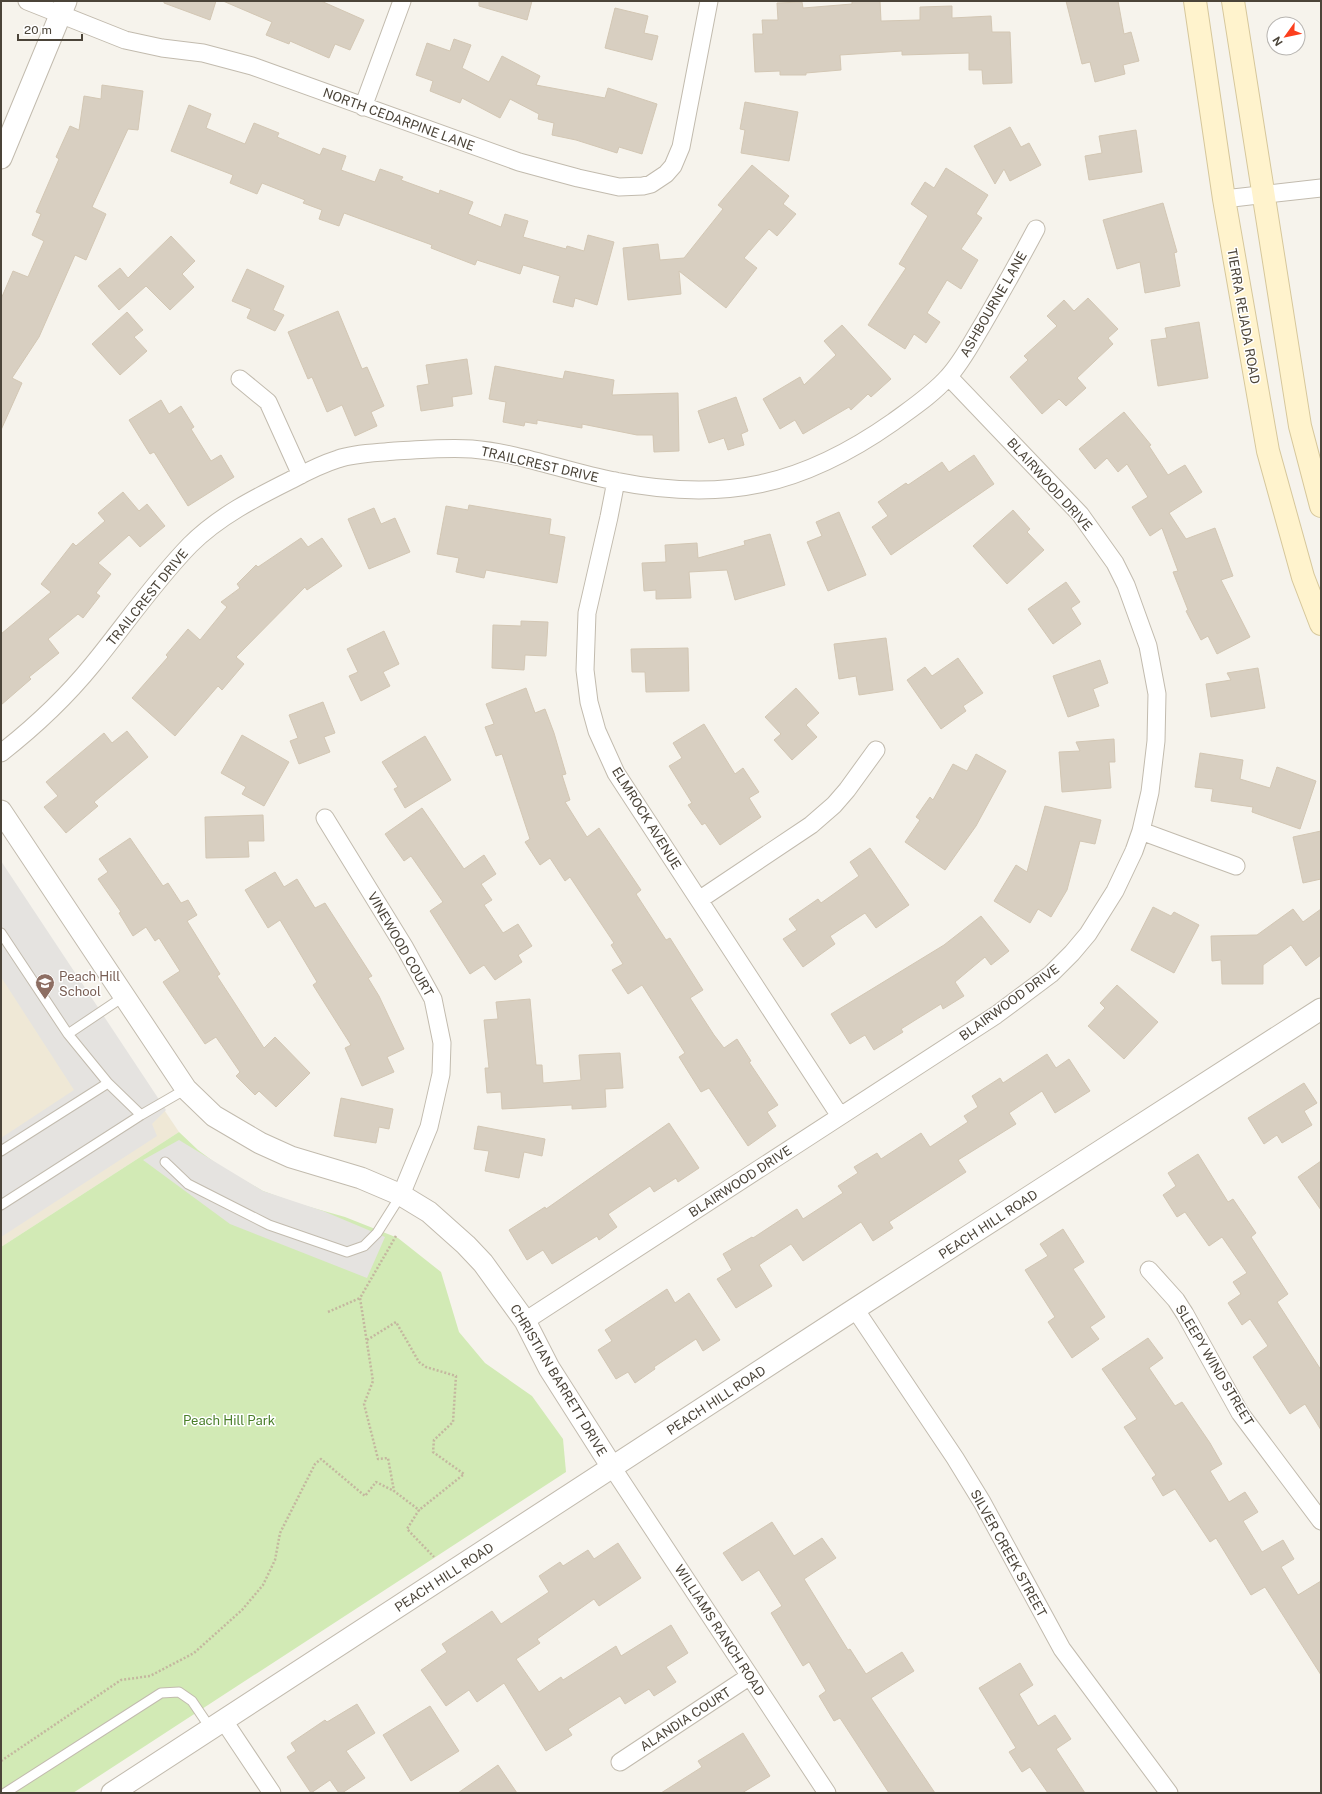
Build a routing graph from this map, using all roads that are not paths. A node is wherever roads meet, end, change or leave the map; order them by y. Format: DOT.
graph roads {
  1 [pos="27,1"];
  2 [pos="402,1"];
  3 [pos="709,1"];
  4 [pos="1194,1"];
  5 [pos="1233,1"];
  6 [pos="63,8"];
  7 [pos="362,107"];
  8 [pos="1,158"];
  9 [pos="1321,188"];
  10 [pos="1264,195"];
  11 [pos="1224,199"];
  12 [pos="1036,229"];
  13 [pos="949,377"];
  14 [pos="240,379"];
  15 [pos="301,475"];
  16 [pos="616,481"];
  17 [pos="1321,506"];
  18 [pos="1321,624"];
  19 [pos="876,750"];
  20 [pos="1,753"];
  21 [pos="1,811"];
  22 [pos="325,818"];
  23 [pos="1141,831"];
  24 [pos="1236,866"];
  25 [pos="699,900"];
  26 [pos="1,933"];
  27 [pos="123,997"];
  28 [pos="1321,1009"];
  29 [pos="68,1034"];
  30 [pos="108,1083"];
  31 [pos="186,1089"];
  32 [pos="141,1115"];
  33 [pos="840,1116"];
  34 [pos="1,1151"];
  35 [pos="165,1162"];
  36 [pos="401,1195"];
  37 [pos="1,1205"];
  38 [pos="1149,1270"];
  39 [pos="855,1309"];
  40 [pos="525,1321"];
  41 [pos="612,1467"];
  42 [pos="1321,1521"];
  43 [pos="750,1676"];
  44 [pos="218,1725"];
  45 [pos="620,1762"];
  46 [pos="5,1793"];
  47 [pos="112,1793"];
  48 [pos="272,1793"];
  49 [pos="827,1793"];
  50 [pos="1168,1793"];
  1 -- 6 [label="street, NORTH CEDARPINE LANE"];
  2 -- 7 [label="street"];
  3 -- 7 [label="street, NORTH CEDARPINE LANE"];
  4 -- 11 [label="main road, TIERRA REJADA ROAD"];
  5 -- 10 [label="main road"];
  6 -- 7 [label="street, NORTH CEDARPINE LANE"];
  6 -- 8 [label="street"];
  9 -- 10 [label="street"];
  10 -- 11 [label="street"];
  10 -- 17 [label="main road"];
  11 -- 18 [label="main road, TIERRA REJADA ROAD"];
  12 -- 13 [label="street, ASHBOURNE LANE"];
  13 -- 16 [label="street, TRAILCREST DRIVE"];
  13 -- 23 [label="street, BLAIRWOOD DRIVE"];
  14 -- 15 [label="street"];
  15 -- 16 [label="street, TRAILCREST DRIVE"];
  15 -- 20 [label="street, TRAILCREST DRIVE"];
  16 -- 25 [label="street, ELMROCK AVENUE"];
  19 -- 25 [label="street"];
  21 -- 27 [label="street, CHRISTIAN BARRETT DRIVE"];
  22 -- 36 [label="street, VINEWOOD COURT"];
  23 -- 24 [label="street"];
  23 -- 33 [label="street, BLAIRWOOD DRIVE"];
  25 -- 33 [label="street, ELMROCK AVENUE"];
  26 -- 29 [label="lane"];
  27 -- 29 [label="lane"];
  27 -- 31 [label="street, CHRISTIAN BARRETT DRIVE"];
  28 -- 39 [label="street, PEACH HILL ROAD"];
  29 -- 30 [label="lane"];
  30 -- 32 [label="lane"];
  30 -- 34 [label="lane"];
  31 -- 32 [label="lane"];
  31 -- 36 [label="street, CHRISTIAN BARRETT DRIVE"];
  32 -- 37 [label="lane"];
  33 -- 40 [label="street, BLAIRWOOD DRIVE"];
  35 -- 36 [label="lane"];
  36 -- 40 [label="street, CHRISTIAN BARRETT DRIVE"];
  38 -- 42 [label="street, SLEEPY WIND STREET"];
  39 -- 41 [label="street, PEACH HILL ROAD"];
  39 -- 50 [label="street, SILVER CREEK STREET"];
  40 -- 41 [label="street, CHRISTIAN BARRETT DRIVE"];
  41 -- 43 [label="street, WILLIAMS RANCH ROAD"];
  41 -- 44 [label="street, PEACH HILL ROAD"];
  43 -- 45 [label="street, ALANDIA COURT"];
  43 -- 49 [label="street, WILLIAMS RANCH ROAD"];
  44 -- 46 [label="lane"];
  44 -- 47 [label="street, PEACH HILL ROAD"];
  44 -- 48 [label="street"];
}
